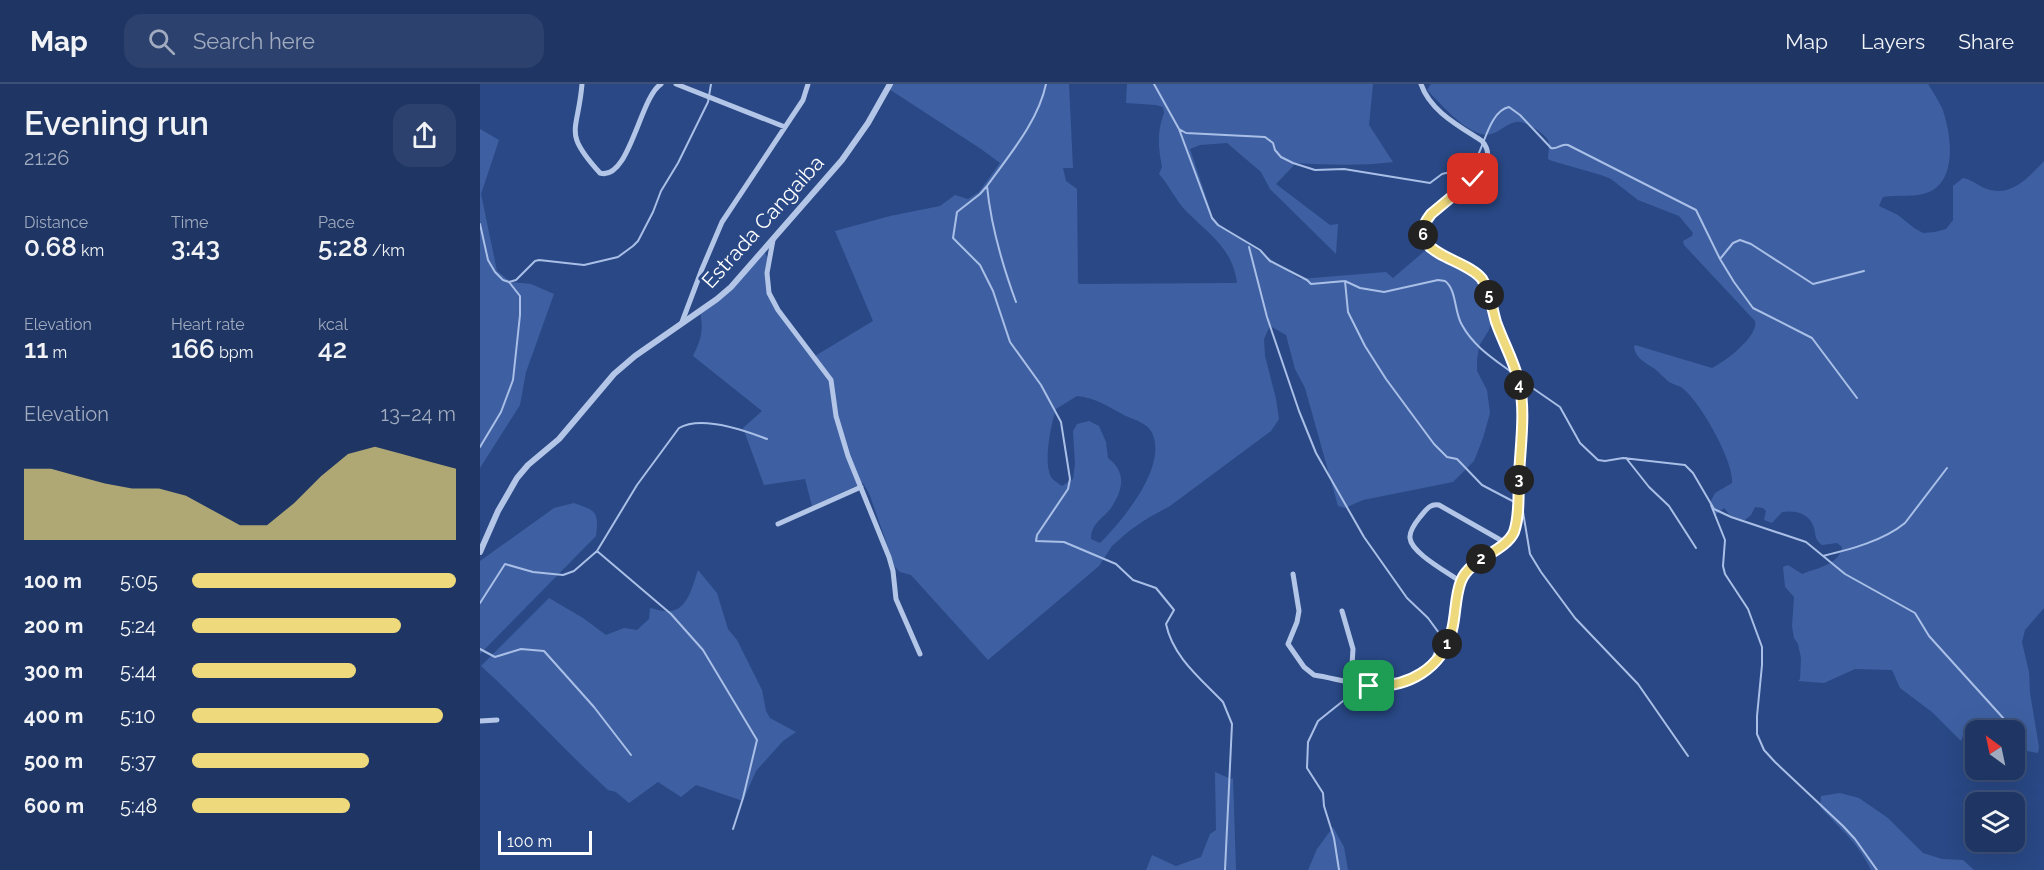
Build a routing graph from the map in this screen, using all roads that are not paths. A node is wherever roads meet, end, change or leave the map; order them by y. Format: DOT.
graph roads {
  1 [pos="582,84"];
  2 [pos="661,84"];
  3 [pos="676,84"];
  4 [pos="808,84"];
  5 [pos="890,84"];
  6 [pos="1421,84"];
  7 [pos="785,128"];
  8 [pos="774,238"];
  9 [pos="682,322"];
  10 [pos="861,487"];
  11 [pos="778,524"];
  12 [pos="1504,542"];
  13 [pos="480,552"];
  14 [pos="1293,574"];
  15 [pos="1461,582"];
  16 [pos="1342,611"];
  17 [pos="920,654"];
  18 [pos="1351,681"];
  19 [pos="497,720"];
  20 [pos="480,722"];
  1 -- 2 [label="street"];
  3 -- 7 [label="street"];
  4 -- 7 [label="street"];
  5 -- 8 [label="street, Estrada Cangaiba"];
  6 -- 12 [label="street"];
  7 -- 9 [label="street"];
  8 -- 9 [label="street, Estrada Cangaiba"];
  8 -- 10 [label="street"];
  9 -- 13 [label="street, Estrada Cangaiba"];
  10 -- 11 [label="street"];
  10 -- 17 [label="street"];
  12 -- 15 [label="street"];
  12 -- 15 [label="street"];
  14 -- 18 [label="street"];
  15 -- 18 [label="street"];
  16 -- 18 [label="street"];
  19 -- 20 [label="street"];
}
